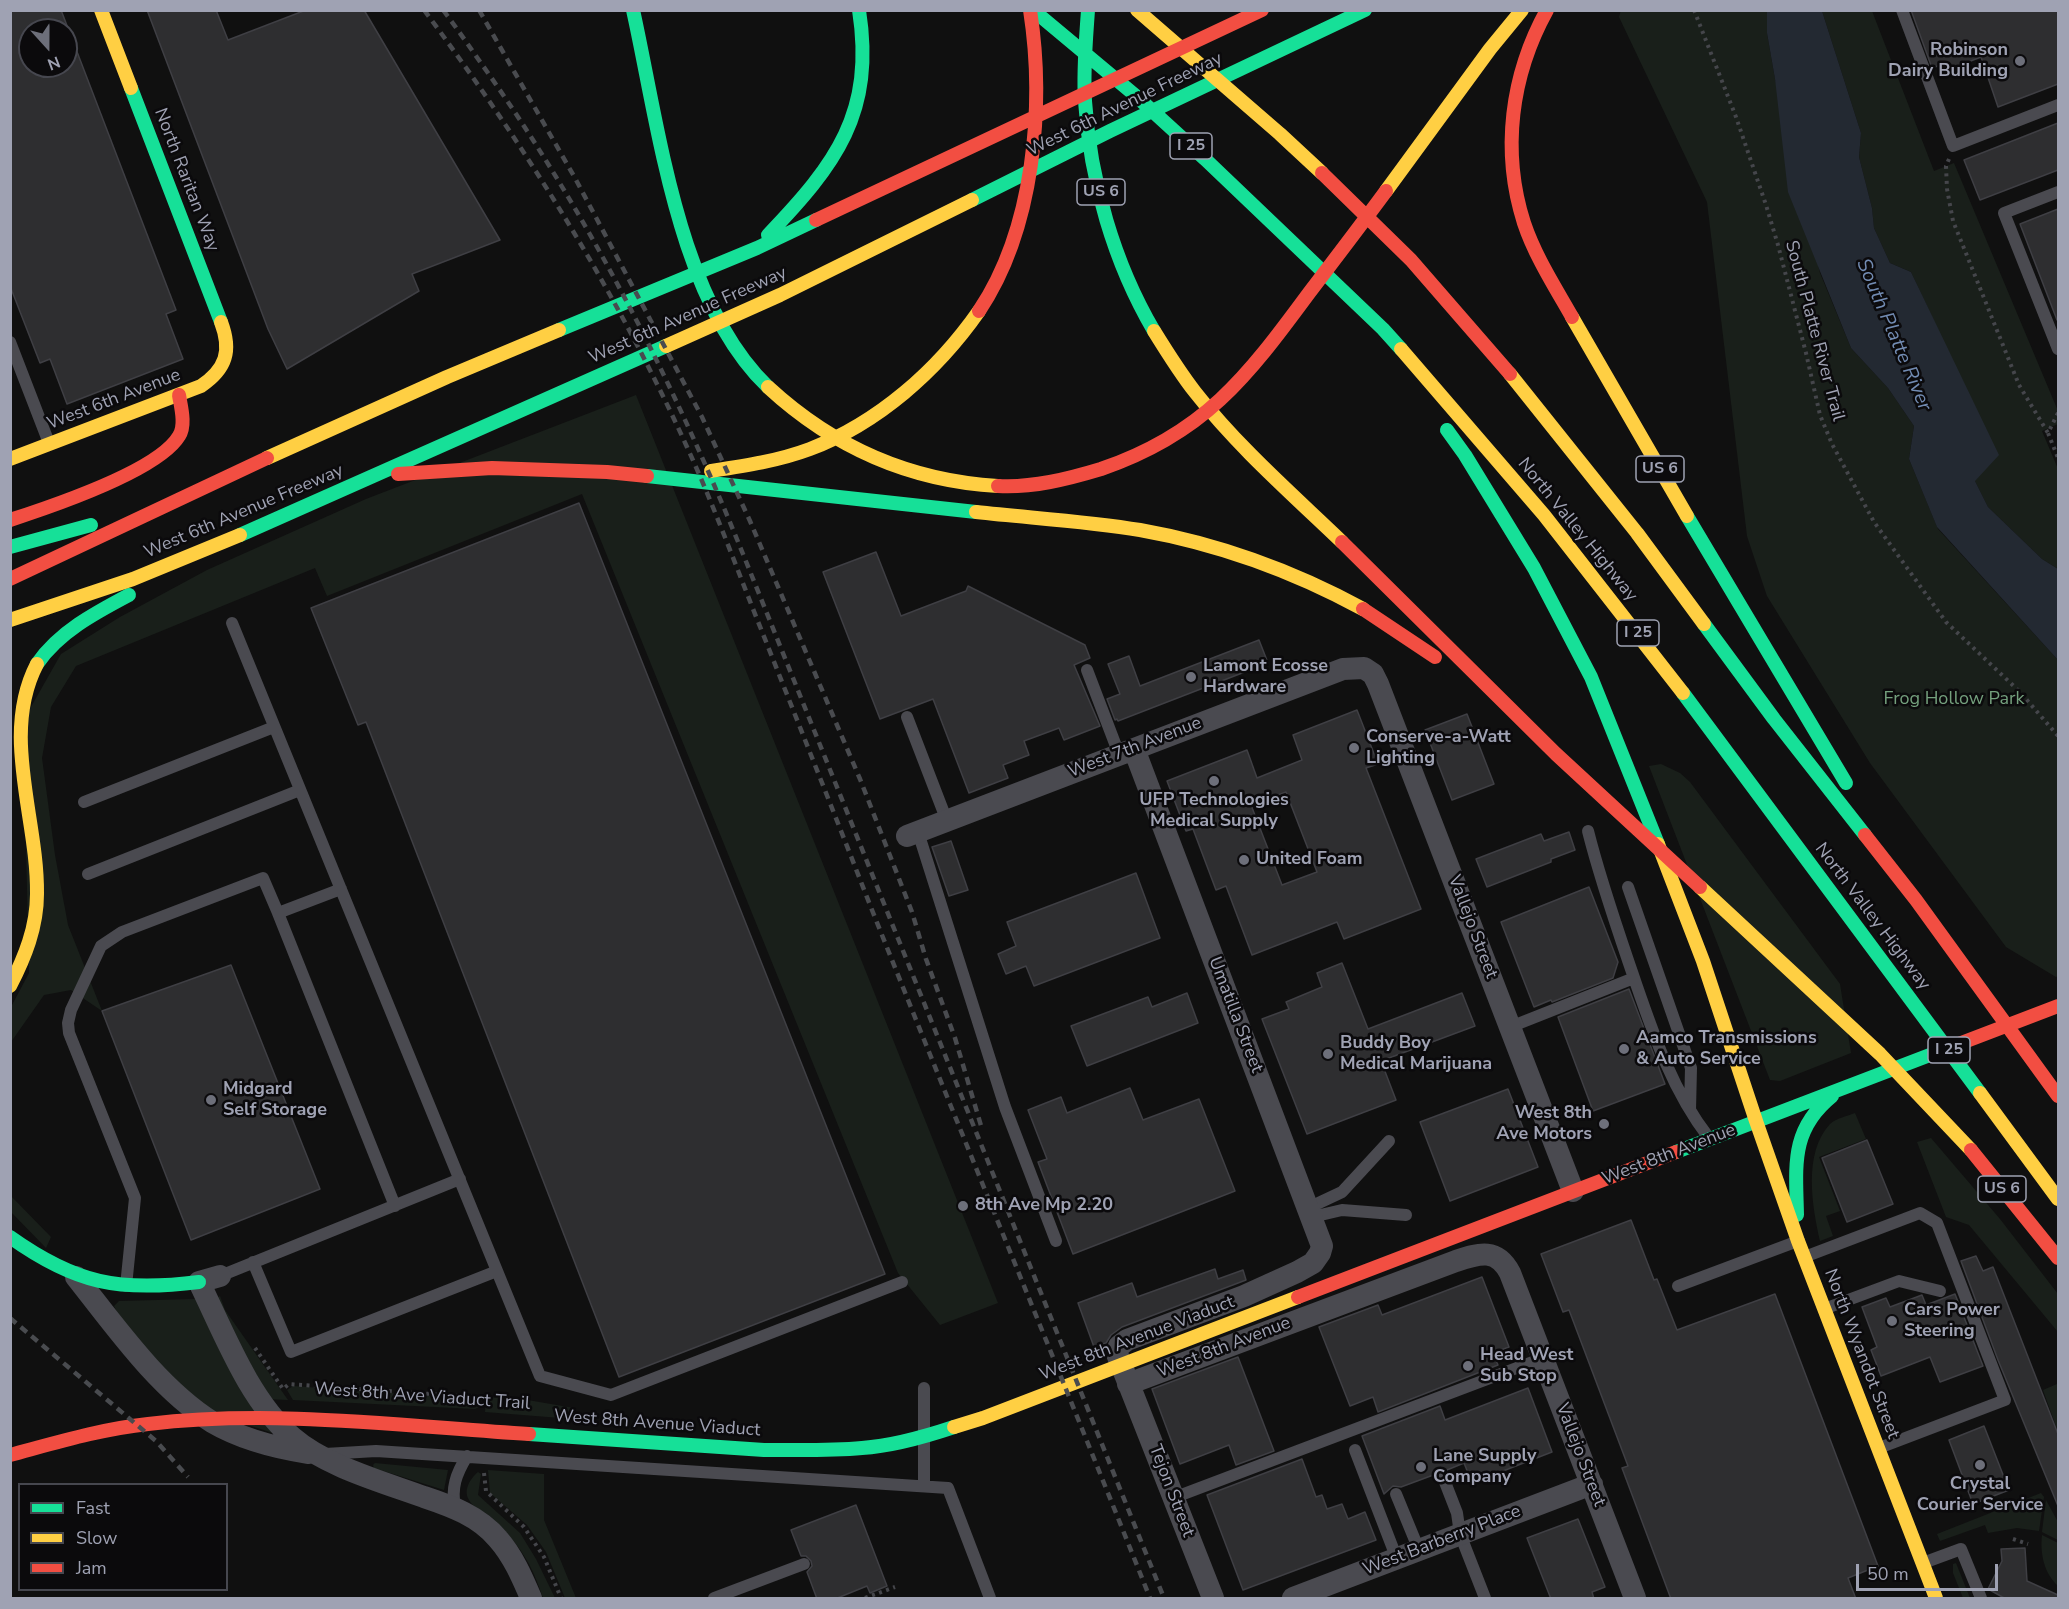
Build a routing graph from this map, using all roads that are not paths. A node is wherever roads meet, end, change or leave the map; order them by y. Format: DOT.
graph roads {
  1 [pos="101,10"];
  2 [pos="633,10"];
  3 [pos="858,10"];
  4 [pos="1032,10"];
  5 [pos="1088,10"];
  6 [pos="1137,10"];
  7 [pos="1365,10"];
  8 [pos="1522,10"];
  9 [pos="1546,10"];
  10 [pos="1902,10"];
  11 [pos="1259,12"];
  12 [pos="2058,105"];
  13 [pos="2058,192"];
  14 [pos="757,248"];
  15 [pos="1342,290"];
  16 [pos="10,342"];
  17 [pos="2058,349"];
  18 [pos="224,365"];
  19 [pos="1416,388"];
  20 [pos="179,395"];
  21 [pos="1437,416"];
  22 [pos="50,444"];
  23 [pos="10,459"];
  24 [pos="375,475"];
  25 [pos="635,475"];
  26 [pos="190,493"];
  27 [pos="10,520"];
  28 [pos="222,543"];
  29 [pos="10,547"];
  30 [pos="10,579"];
  31 [pos="10,620"];
  32 [pos="232,623"];
  33 [pos="1364,668"];
  34 [pos="1087,670"];
  35 [pos="907,717"];
  36 [pos="274,727"];
  37 [pos="1126,751"];
  38 [pos="1576,773"];
  39 [pos="300,790"];
  40 [pos="84,802"];
  41 [pos="946,821"];
  42 [pos="1588,831"];
  43 [pos="913,834"];
  44 [pos="88,874"];
  45 [pos="1628,887"];
  46 [pos="341,889"];
  47 [pos="1916,900"];
  48 [pos="278,913"];
  49 [pos="1634,978"];
  50 [pos="10,986"];
  51 [pos="2058,1006"];
  52 [pos="1510,1027"];
  53 [pos="1845,1088"];
  54 [pos="2058,1096"];
  55 [pos="1690,1112"];
  56 [pos="1756,1122"];
  57 [pos="1710,1139"];
  58 [pos="1389,1141"];
  59 [pos="460,1179"];
  60 [pos="1573,1191"];
  61 [pos="2058,1199"];
  62 [pos="395,1206"];
  63 [pos="1310,1212"];
  64 [pos="1406,1215"];
  65 [pos="10,1237"];
  66 [pos="1056,1241"];
  67 [pos="1797,1241"];
  68 [pos="1489,1254"];
  69 [pos="1804,1257"];
  70 [pos="2058,1258"];
  71 [pos="253,1262"];
  72 [pos="497,1271"];
  73 [pos="1297,1272"];
  74 [pos="76,1277"];
  75 [pos="209,1279"];
  76 [pos="902,1282"];
  77 [pos="1678,1286"];
  78 [pos="126,1287"];
  79 [pos="1940,1291"];
  80 [pos="1279,1304"];
  81 [pos="1824,1309"];
  82 [pos="1543,1358"];
  83 [pos="1128,1384"];
  84 [pos="924,1388"];
  85 [pos="1878,1449"];
  86 [pos="1355,1450"];
  87 [pos="315,1454"];
  88 [pos="10,1455"];
  89 [pos="467,1456"];
  90 [pos="1443,1477"];
  91 [pos="1592,1484"];
  92 [pos="924,1486"];
  93 [pos="1396,1494"];
  94 [pos="1173,1498"];
  95 [pos="455,1508"];
  96 [pos="1460,1534"];
  97 [pos="1419,1550"];
  98 [pos="1397,1559"];
  99 [pos="1922,1563"];
  100 [pos="804,1564"];
  101 [pos="990,1598"];
  102 [pos="531,1599"];
  103 [pos="714,1599"];
  104 [pos="1213,1599"];
  105 [pos="1293,1599"];
  106 [pos="1485,1599"];
  107 [pos="1635,1599"];
  108 [pos="1936,1599"];
  109 [pos="1981,1599"];
  1 -- 18 [label="main road, North Raritan Way"];
  2 -- 8 [label="main road"];
  3 -- 14 [label="main road"];
  4 -- 15 [label="main road, North Valley Highway / I 25"];
  4 -- 25 [label="main road"];
  5 -- 38 [label="main road, US 6"];
  6 -- 47 [label="main road"];
  7 -- 24 [label="main road, West 6th Avenue Freeway"];
  9 -- 47 [label="main road, US 6"];
  10 -- 12 [label="lane"];
  11 -- 14 [label="main road, West 6th Avenue Freeway"];
  13 -- 17 [label="lane"];
  14 -- 26 [label="main road, West 6th Avenue Freeway"];
  15 -- 19 [label="main road"];
  15 -- 61 [label="main road, North Valley Highway / I 25"];
  16 -- 22 [label="lane"];
  18 -- 20 [label="main road, West 6th Avenue"];
  20 -- 22 [label="main road, West 6th Avenue"];
  20 -- 27 [label="main road"];
  21 -- 56 [label="main road, North Wyandot Street"];
  22 -- 23 [label="main road, West 6th Avenue"];
  24 -- 25 [label="main road"];
  24 -- 28 [label="main road, West 6th Avenue Freeway"];
  25 -- 38 [label="main road"];
  26 -- 29 [label="main road"];
  26 -- 30 [label="main road, West 6th Avenue Freeway"];
  28 -- 31 [label="main road, West 6th Avenue Freeway"];
  28 -- 50 [label="main road"];
  32 -- 36 [label="lane"];
  33 -- 37 [label="street, West 7th Avenue"];
  33 -- 52 [label="street, Vallejo Street"];
  34 -- 37 [label="lane"];
  35 -- 41 [label="lane"];
  36 -- 39 [label="lane"];
  36 -- 40 [label="lane"];
  37 -- 41 [label="street, West 7th Avenue"];
  37 -- 63 [label="street, Umatilla Street"];
  38 -- 70 [label="main road, US 6"];
  39 -- 44 [label="lane"];
  39 -- 46 [label="lane"];
  41 -- 43 [label="street, West 7th Avenue"];
  42 -- 49 [label="lane"];
  43 -- 66 [label="lane"];
  45 -- 55 [label="lane"];
  46 -- 48 [label="lane"];
  46 -- 59 [label="lane"];
  47 -- 54 [label="main road"];
  48 -- 62 [label="lane"];
  48 -- 78 [label="lane"];
  49 -- 52 [label="lane"];
  49 -- 55 [label="lane"];
  51 -- 53 [label="main road, West 8th Avenue"];
  52 -- 60 [label="street, Vallejo Street"];
  53 -- 56 [label="main road, West 8th Avenue"];
  53 -- 67 [label="main road"];
  55 -- 57 [label="lane"];
  56 -- 57 [label="main road, West 8th Avenue"];
  56 -- 67 [label="main road, North Wyandot Street"];
  57 -- 60 [label="main road, West 8th Avenue"];
  58 -- 63 [label="lane"];
  59 -- 62 [label="lane"];
  59 -- 72 [label="lane"];
  60 -- 80 [label="main road, West 8th Avenue"];
  62 -- 71 [label="lane"];
  63 -- 64 [label="lane"];
  63 -- 73 [label="street, Umatilla Street"];
  65 -- 74 [label="main road"];
  67 -- 69 [label="main road, North Wyandot Street"];
  67 -- 77 [label="lane"];
  68 -- 82 [label="street, Vallejo Street"];
  68 -- 83 [label="street, West 8th Avenue"];
  69 -- 81 [label="main road, North Wyandot Street"];
  69 -- 85 [label="lane"];
  71 -- 72 [label="lane"];
  71 -- 75 [label="lane"];
  72 -- 76 [label="lane"];
  73 -- 83 [label="street, Tejon Street"];
  74 -- 78 [label="main road"];
  74 -- 87 [label="street"];
  75 -- 78 [label="main road"];
  75 -- 87 [label="street"];
  79 -- 81 [label="lane"];
  80 -- 88 [label="main road, West 8th Avenue Viaduct"];
  81 -- 85 [label="main road, North Wyandot Street"];
  82 -- 91 [label="street, Vallejo Street"];
  82 -- 94 [label="lane"];
  83 -- 94 [label="street, Tejon Street"];
  84 -- 92 [label="lane"];
  85 -- 99 [label="main road, North Wyandot Street"];
  86 -- 98 [label="lane"];
  87 -- 89 [label="lane"];
  87 -- 95 [label="street"];
  89 -- 92 [label="lane"];
  89 -- 95 [label="lane"];
  90 -- 96 [label="lane"];
  91 -- 96 [label="street, West Barberry Place"];
  91 -- 107 [label="street, Vallejo Street"];
  92 -- 101 [label="lane"];
  93 -- 97 [label="lane"];
  94 -- 104 [label="street, Tejon Street"];
  95 -- 102 [label="street"];
  96 -- 97 [label="street, West Barberry Place"];
  96 -- 106 [label="lane"];
  97 -- 98 [label="street, West Barberry Place"];
  98 -- 105 [label="street, West Barberry Place"];
  99 -- 108 [label="main road, North Wyandot Street"];
  99 -- 109 [label="lane"];
  100 -- 103 [label="lane"];
}
